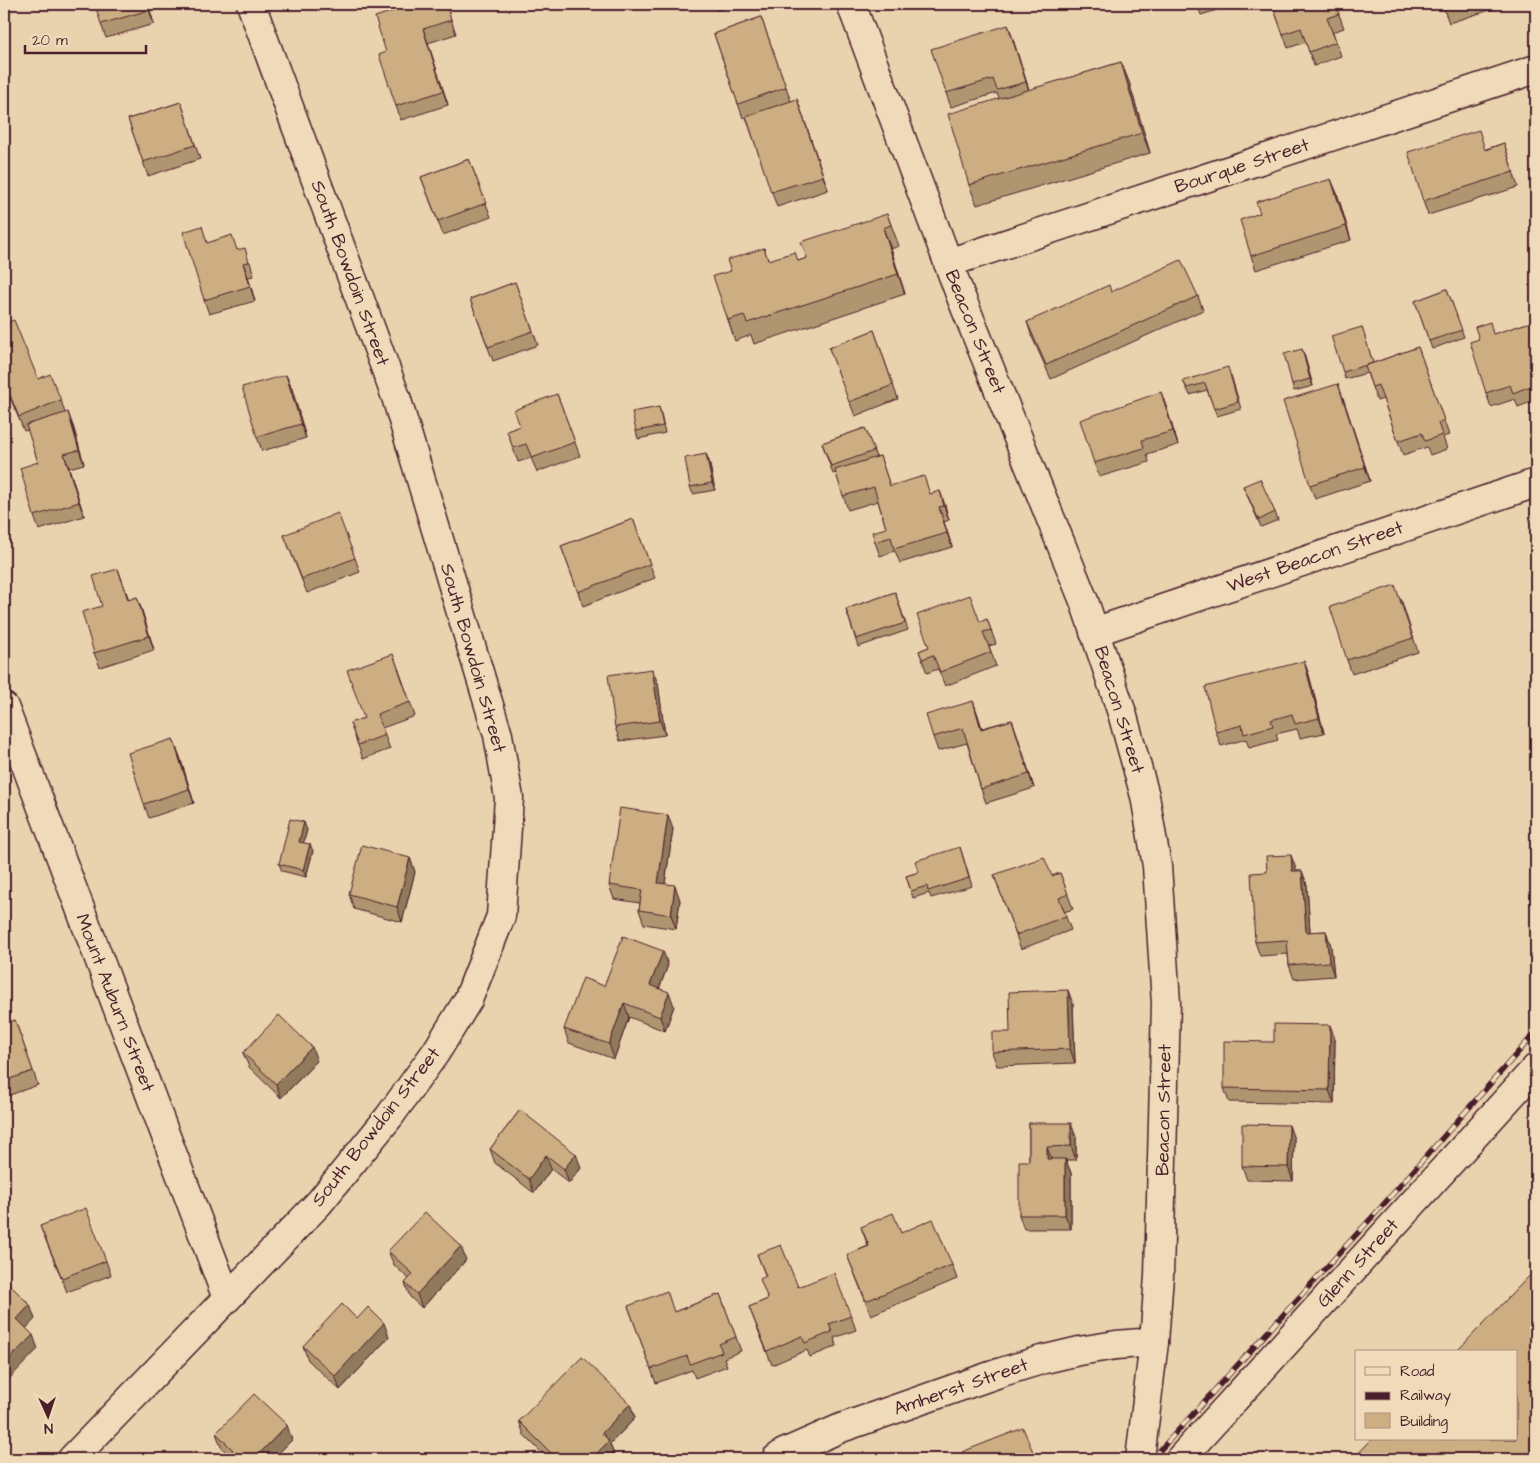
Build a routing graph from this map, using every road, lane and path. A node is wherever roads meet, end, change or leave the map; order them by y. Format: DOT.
graph roads {
  1 [pos="251,4"];
  2 [pos="850,4"];
  3 [pos="1536,69"];
  4 [pos="948,263"];
  5 [pos="1536,483"];
  6 [pos="1094,632"];
  7 [pos="4,707"];
  8 [pos="1536,1068"];
  9 [pos="227,1298"];
  10 [pos="1154,1342"];
  11 [pos="72,1459"];
  12 [pos="776,1459"];
  13 [pos="1140,1459"];
  14 [pos="1180,1459"];
  1 -- 9 [label="street, South Bowdoin Street"];
  2 -- 4 [label="street, Beacon Street"];
  3 -- 4 [label="street, Bourque Street"];
  4 -- 6 [label="street, Beacon Street"];
  5 -- 6 [label="street, West Beacon Street"];
  6 -- 10 [label="street, Beacon Street"];
  7 -- 9 [label="street, Mount Auburn Street"];
  8 -- 14 [label="street, Glenn Street"];
  9 -- 11 [label="street, South Bowdoin Street"];
  10 -- 12 [label="street, Amherst Street"];
  10 -- 13 [label="street, Beacon Street"];
}
